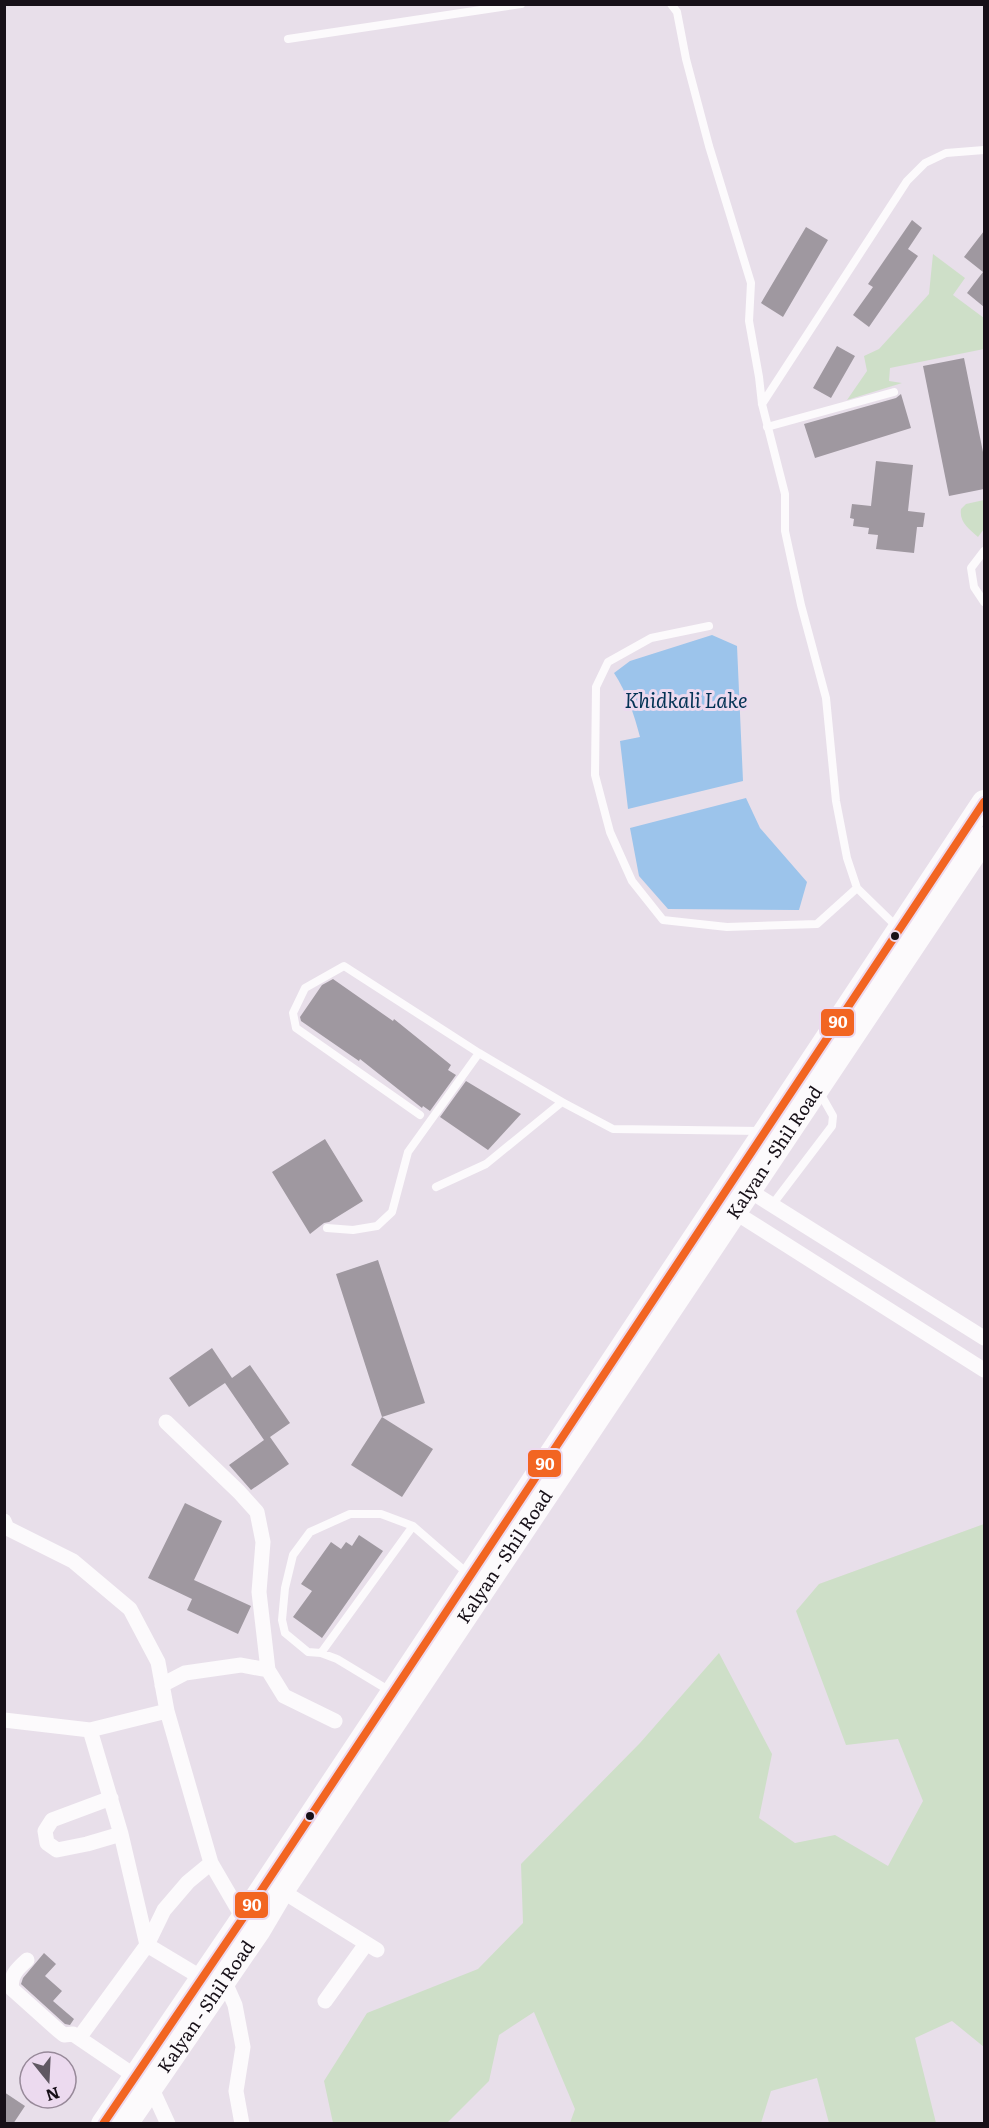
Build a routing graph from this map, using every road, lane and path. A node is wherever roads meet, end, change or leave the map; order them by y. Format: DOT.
graph roads {
  1 [pos="521,4"];
  2 [pos="671,4"];
  3 [pos="288,39"];
  4 [pos="984,150"];
  5 [pos="894,392"];
  6 [pos="762,405"];
  7 [pos="767,427"];
  8 [pos="984,551"];
  9 [pos="984,602"];
  10 [pos="709,626"];
  11 [pos="984,802"];
  12 [pos="984,839"];
  13 [pos="857,888"];
  14 [pos="909,936"];
  15 [pos="479,1053"];
  16 [pos="818,1089"];
  17 [pos="562,1102"];
  18 [pos="420,1115"];
  19 [pos="768,1131"];
  20 [pos="436,1187"];
  21 [pos="750,1191"];
  22 [pos="772,1205"];
  23 [pos="736,1213"];
  24 [pos="327,1228"];
  25 [pos="984,1338"];
  26 [pos="984,1370"];
  27 [pos="166,1422"];
  28 [pos="5,1526"];
  29 [pos="413,1526"];
  30 [pos="470,1576"];
  31 [pos="321,1653"];
  32 [pos="268,1670"];
  33 [pos="162,1685"];
  34 [pos="392,1693"];
  35 [pos="167,1711"];
  36 [pos="4,1720"];
  37 [pos="335,1721"];
  38 [pos="90,1730"];
  39 [pos="111,1798"];
  40 [pos="121,1834"];
  41 [pos="211,1863"];
  42 [pos="282,1891"];
  43 [pos="251,1924"];
  44 [pos="147,1945"];
  45 [pos="27,1960"];
  46 [pos="213,1979"];
  47 [pos="325,2001"];
  48 [pos="80,2038"];
  49 [pos="143,2081"];
  50 [pos="103,2124"];
  51 [pos="126,2124"];
  52 [pos="168,2124"];
  53 [pos="242,2124"];
  1 -- 3 [label="lane"];
  2 -- 6 [label="lane"];
  4 -- 6 [label="lane"];
  5 -- 7 [label="lane"];
  6 -- 7 [label="lane"];
  7 -- 13 [label="lane"];
  8 -- 9 [label="lane"];
  10 -- 13 [label="lane"];
  11 -- 14 [label="main road, Kalyan - Shil Road"];
  12 -- 14 [label="main road, Kalyan - Shil Road"];
  13 -- 14 [label="lane"];
  14 -- 16 [label="main road, Kalyan - Shil Road"];
  14 -- 19 [label="main road, Kalyan - Shil Road"];
  15 -- 17 [label="lane"];
  15 -- 18 [label="lane"];
  15 -- 24 [label="lane"];
  16 -- 21 [label="main road, Kalyan - Shil Road"];
  16 -- 22 [label="lane"];
  17 -- 19 [label="lane"];
  17 -- 20 [label="lane"];
  19 -- 30 [label="main road, Kalyan - Shil Road"];
  21 -- 22 [label="street"];
  21 -- 23 [label="main road, Kalyan - Shil Road"];
  22 -- 25 [label="street"];
  23 -- 26 [label="street"];
  23 -- 42 [label="main road, Kalyan - Shil Road"];
  27 -- 32 [label="street"];
  28 -- 33 [label="street"];
  29 -- 30 [label="lane"];
  29 -- 31 [label="lane"];
  29 -- 31 [label="lane"];
  30 -- 34 [label="main road, Kalyan - Shil Road"];
  31 -- 34 [label="lane"];
  32 -- 33 [label="street"];
  32 -- 37 [label="street"];
  33 -- 35 [label="street"];
  34 -- 43 [label="main road, Kalyan - Shil Road"];
  35 -- 38 [label="street"];
  35 -- 41 [label="street"];
  36 -- 38 [label="street"];
  38 -- 39 [label="street"];
  39 -- 40 [label="street"];
  39 -- 40 [label="street"];
  40 -- 44 [label="street"];
  41 -- 43 [label="street"];
  41 -- 44 [label="street"];
  42 -- 43 [label="main road, Kalyan - Shil Road"];
  42 -- 47 [label="street"];
  43 -- 46 [label="main road, Kalyan - Shil Road"];
  44 -- 46 [label="street"];
  44 -- 48 [label="street"];
  45 -- 48 [label="street"];
  46 -- 49 [label="main road, Kalyan - Shil Road"];
  46 -- 53 [label="street"];
  48 -- 49 [label="street"];
  49 -- 50 [label="main road, Kalyan - Shil Road"];
  49 -- 51 [label="main road, Kalyan - Shil Road"];
  49 -- 52 [label="street"];
}
